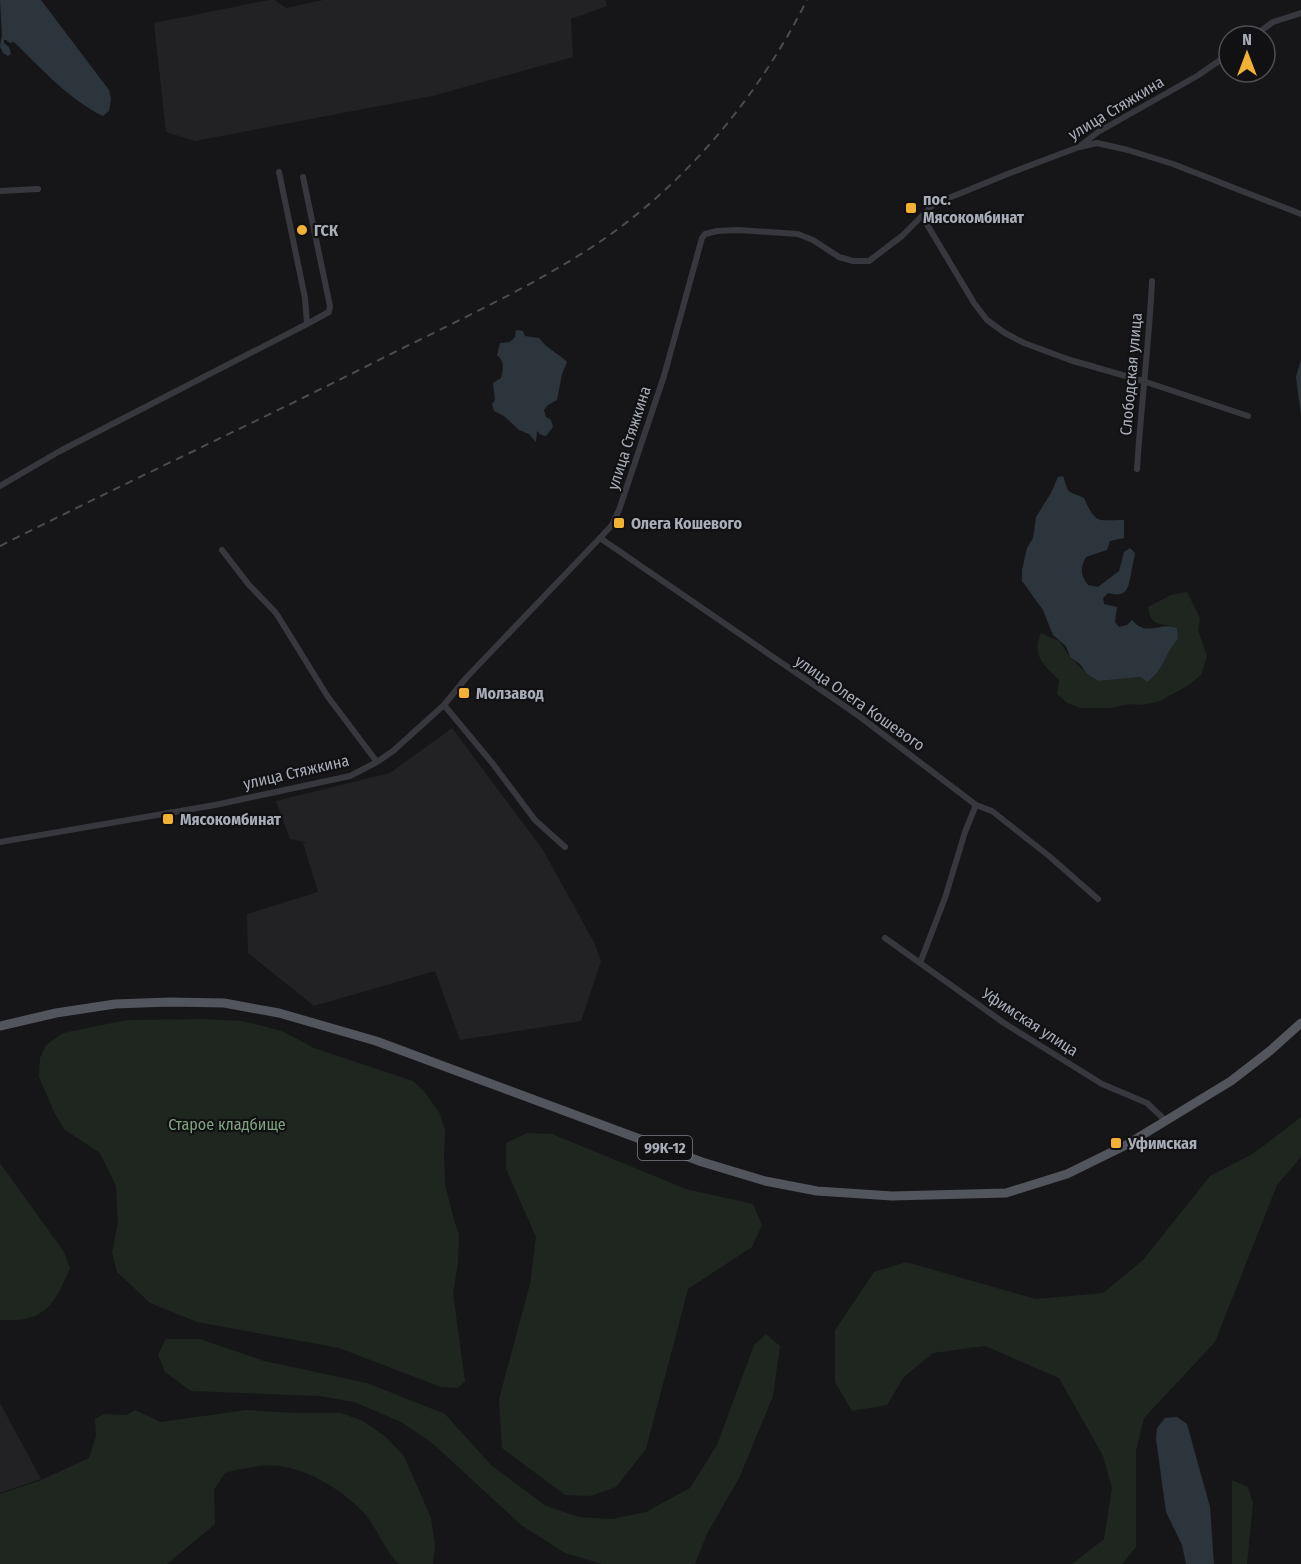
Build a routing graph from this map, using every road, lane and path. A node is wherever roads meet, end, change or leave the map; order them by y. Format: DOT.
graph roads {
  1 [pos="1301,13"];
  2 [pos="1270,24"];
  3 [pos="1217,62"];
  4 [pos="1079,147"];
  5 [pos="279,172"];
  6 [pos="303,177"];
  7 [pos="38,189"];
  8 [pos="0,191"];
  9 [pos="1301,214"];
  10 [pos="922,216"];
  11 [pos="1152,281"];
  12 [pos="307,324"];
  13 [pos="1143,381"];
  14 [pos="1248,416"];
  15 [pos="1137,469"];
  16 [pos="0,486"];
  17 [pos="600,538"];
  18 [pos="222,550"];
  19 [pos="444,705"];
  20 [pos="377,762"];
  21 [pos="976,805"];
  22 [pos="0,842"];
  23 [pos="565,847"];
  24 [pos="1098,899"];
  25 [pos="885,938"];
  26 [pos="920,963"];
  27 [pos="1301,1023"];
  28 [pos="0,1026"];
  29 [pos="1165,1120"];
  1 -- 2 [label="street"];
  3 -- 4 [label="street, улица Стяжкина"];
  4 -- 9 [label="street"];
  4 -- 10 [label="street, улица Стяжкина"];
  5 -- 12 [label="street"];
  6 -- 12 [label="street"];
  7 -- 8 [label="street"];
  10 -- 13 [label="street"];
  10 -- 17 [label="street, улица Стяжкина"];
  11 -- 13 [label="street, Слободская улица"];
  12 -- 16 [label="street"];
  13 -- 14 [label="street"];
  13 -- 15 [label="street, Слободская улица"];
  17 -- 19 [label="street, улица Стяжкина"];
  17 -- 21 [label="street, улица Олега Кошевого"];
  18 -- 20 [label="street"];
  19 -- 20 [label="street, улица Стяжкина"];
  19 -- 23 [label="street"];
  20 -- 22 [label="street, улица Стяжкина"];
  21 -- 24 [label="street, улица Олега Кошевого"];
  21 -- 26 [label="street"];
  25 -- 26 [label="street, Уфимская улица"];
  26 -- 29 [label="street, Уфимская улица"];
  27 -- 29 [label="main road, 99К-12"];
  28 -- 29 [label="main road, 99К-12"];
}
